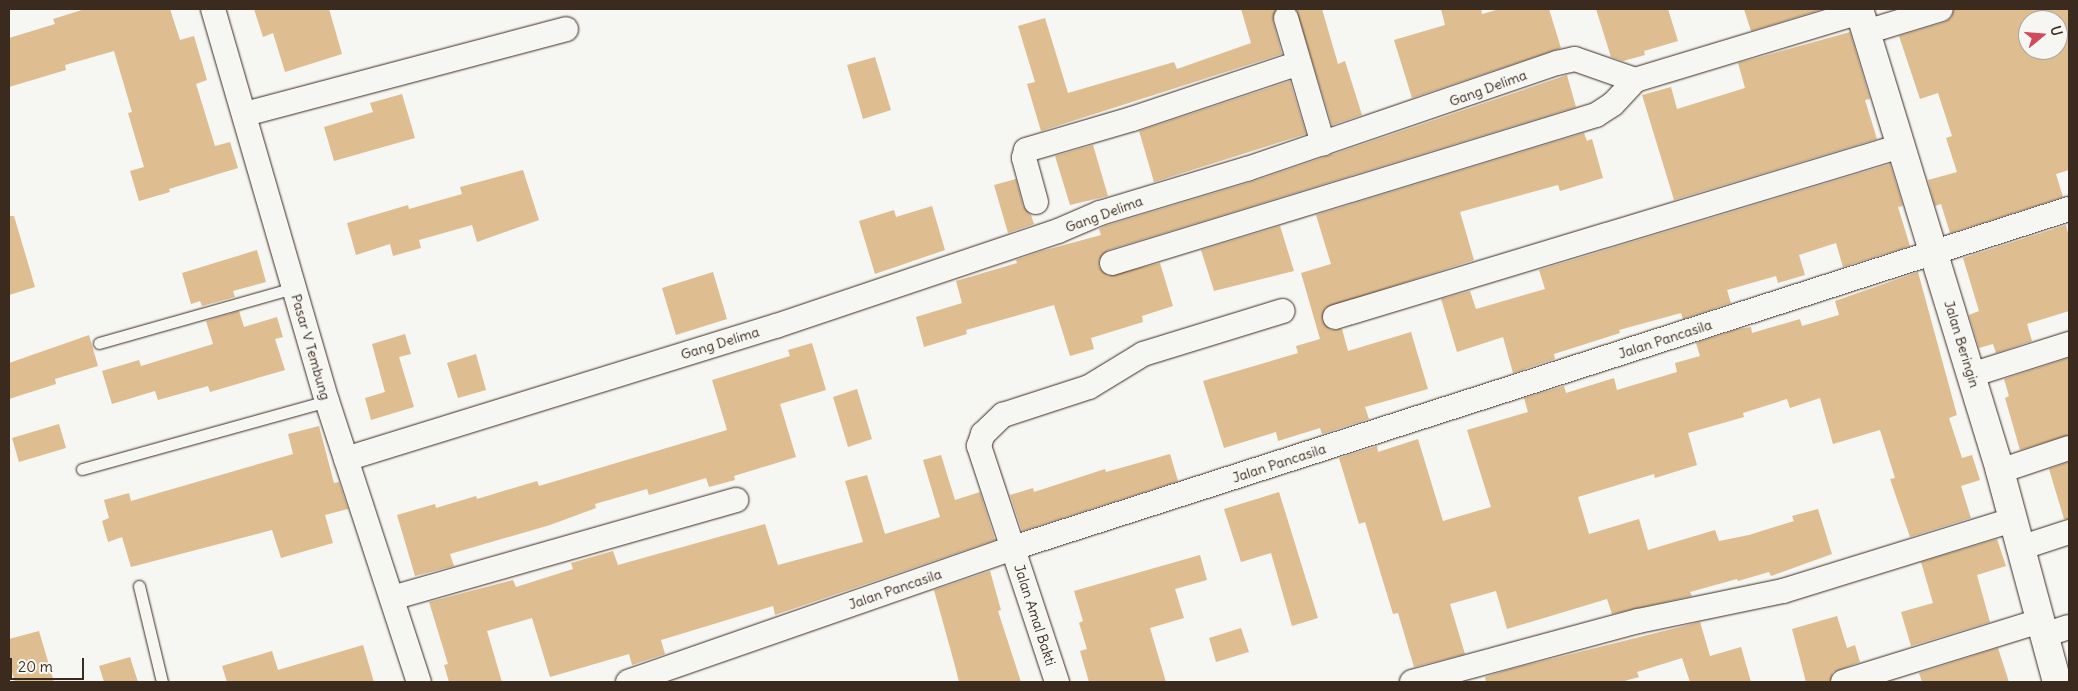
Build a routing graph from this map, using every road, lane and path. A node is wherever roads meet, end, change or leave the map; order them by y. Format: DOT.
graph roads {
  1 [pos="213,9"];
  2 [pos="1941,9"];
  3 [pos="1861,17"];
  4 [pos="1286,18"];
  5 [pos="566,30"];
  6 [pos="1299,63"];
  7 [pos="1634,80"];
  8 [pos="245,114"];
  9 [pos="1322,144"];
  10 [pos="1901,146"];
  11 [pos="1036,202"];
  12 [pos="2069,209"];
  13 [pos="1934,253"];
  14 [pos="1112,263"];
  15 [pos="294,288"];
  16 [pos="1283,311"];
  17 [pos="1335,317"];
  18 [pos="99,343"];
  19 [pos="2069,344"];
  20 [pos="1971,375"];
  21 [pos="327,401"];
  22 [pos="2069,448"];
  23 [pos="346,459"];
  24 [pos="82,469"];
  25 [pos="2000,471"];
  26 [pos="736,500"];
  27 [pos="2012,520"];
  28 [pos="2069,532"];
  29 [pos="1013,548"];
  30 [pos="2020,548"];
  31 [pos="139,586"];
  32 [pos="392,598"];
  33 [pos="2069,627"];
  34 [pos="2042,628"];
  35 [pos="2069,678"];
  36 [pos="162,682"];
  37 [pos="419,682"];
  38 [pos="628,682"];
  39 [pos="1057,682"];
  40 [pos="1412,682"];
  41 [pos="1843,682"];
  42 [pos="2056,682"];
  1 -- 8 [label="street, Pasar V Tembung"];
  2 -- 3 [label="street"];
  3 -- 7 [label="street"];
  3 -- 10 [label="street, Jalan Beringin"];
  4 -- 6 [label="street"];
  5 -- 8 [label="street"];
  6 -- 9 [label="street"];
  6 -- 11 [label="street"];
  7 -- 9 [label="street, Gang Delima"];
  7 -- 14 [label="street"];
  8 -- 15 [label="street, Pasar V Tembung"];
  9 -- 23 [label="street, Gang Delima"];
  10 -- 13 [label="street, Jalan Beringin"];
  10 -- 17 [label="street"];
  12 -- 13 [label="street, Jalan Pancasila"];
  13 -- 20 [label="street, Jalan Beringin"];
  13 -- 29 [label="street, Jalan Pancasila"];
  15 -- 18 [label="lane"];
  15 -- 21 [label="street, Pasar V Tembung"];
  16 -- 29 [label="street, Jalan Amal Bakti"];
  19 -- 20 [label="street"];
  20 -- 25 [label="street, Jalan Beringin"];
  21 -- 23 [label="street, Pasar V Tembung"];
  21 -- 24 [label="lane"];
  22 -- 25 [label="street"];
  23 -- 32 [label="street, Pasar V Tembung"];
  25 -- 27 [label="street, Jalan Beringin"];
  26 -- 32 [label="street"];
  27 -- 30 [label="street, Jalan Beringin"];
  27 -- 40 [label="street"];
  28 -- 30 [label="street"];
  29 -- 38 [label="street, Jalan Pancasila"];
  29 -- 39 [label="street, Jalan Amal Bakti"];
  30 -- 34 [label="street, Jalan Beringin"];
  31 -- 36 [label="lane"];
  32 -- 37 [label="street, Pasar V Tembung"];
  33 -- 34 [label="street"];
  34 -- 41 [label="street"];
  34 -- 42 [label="street, Jalan Beringin"];
  35 -- 42 [label="street"];
}
